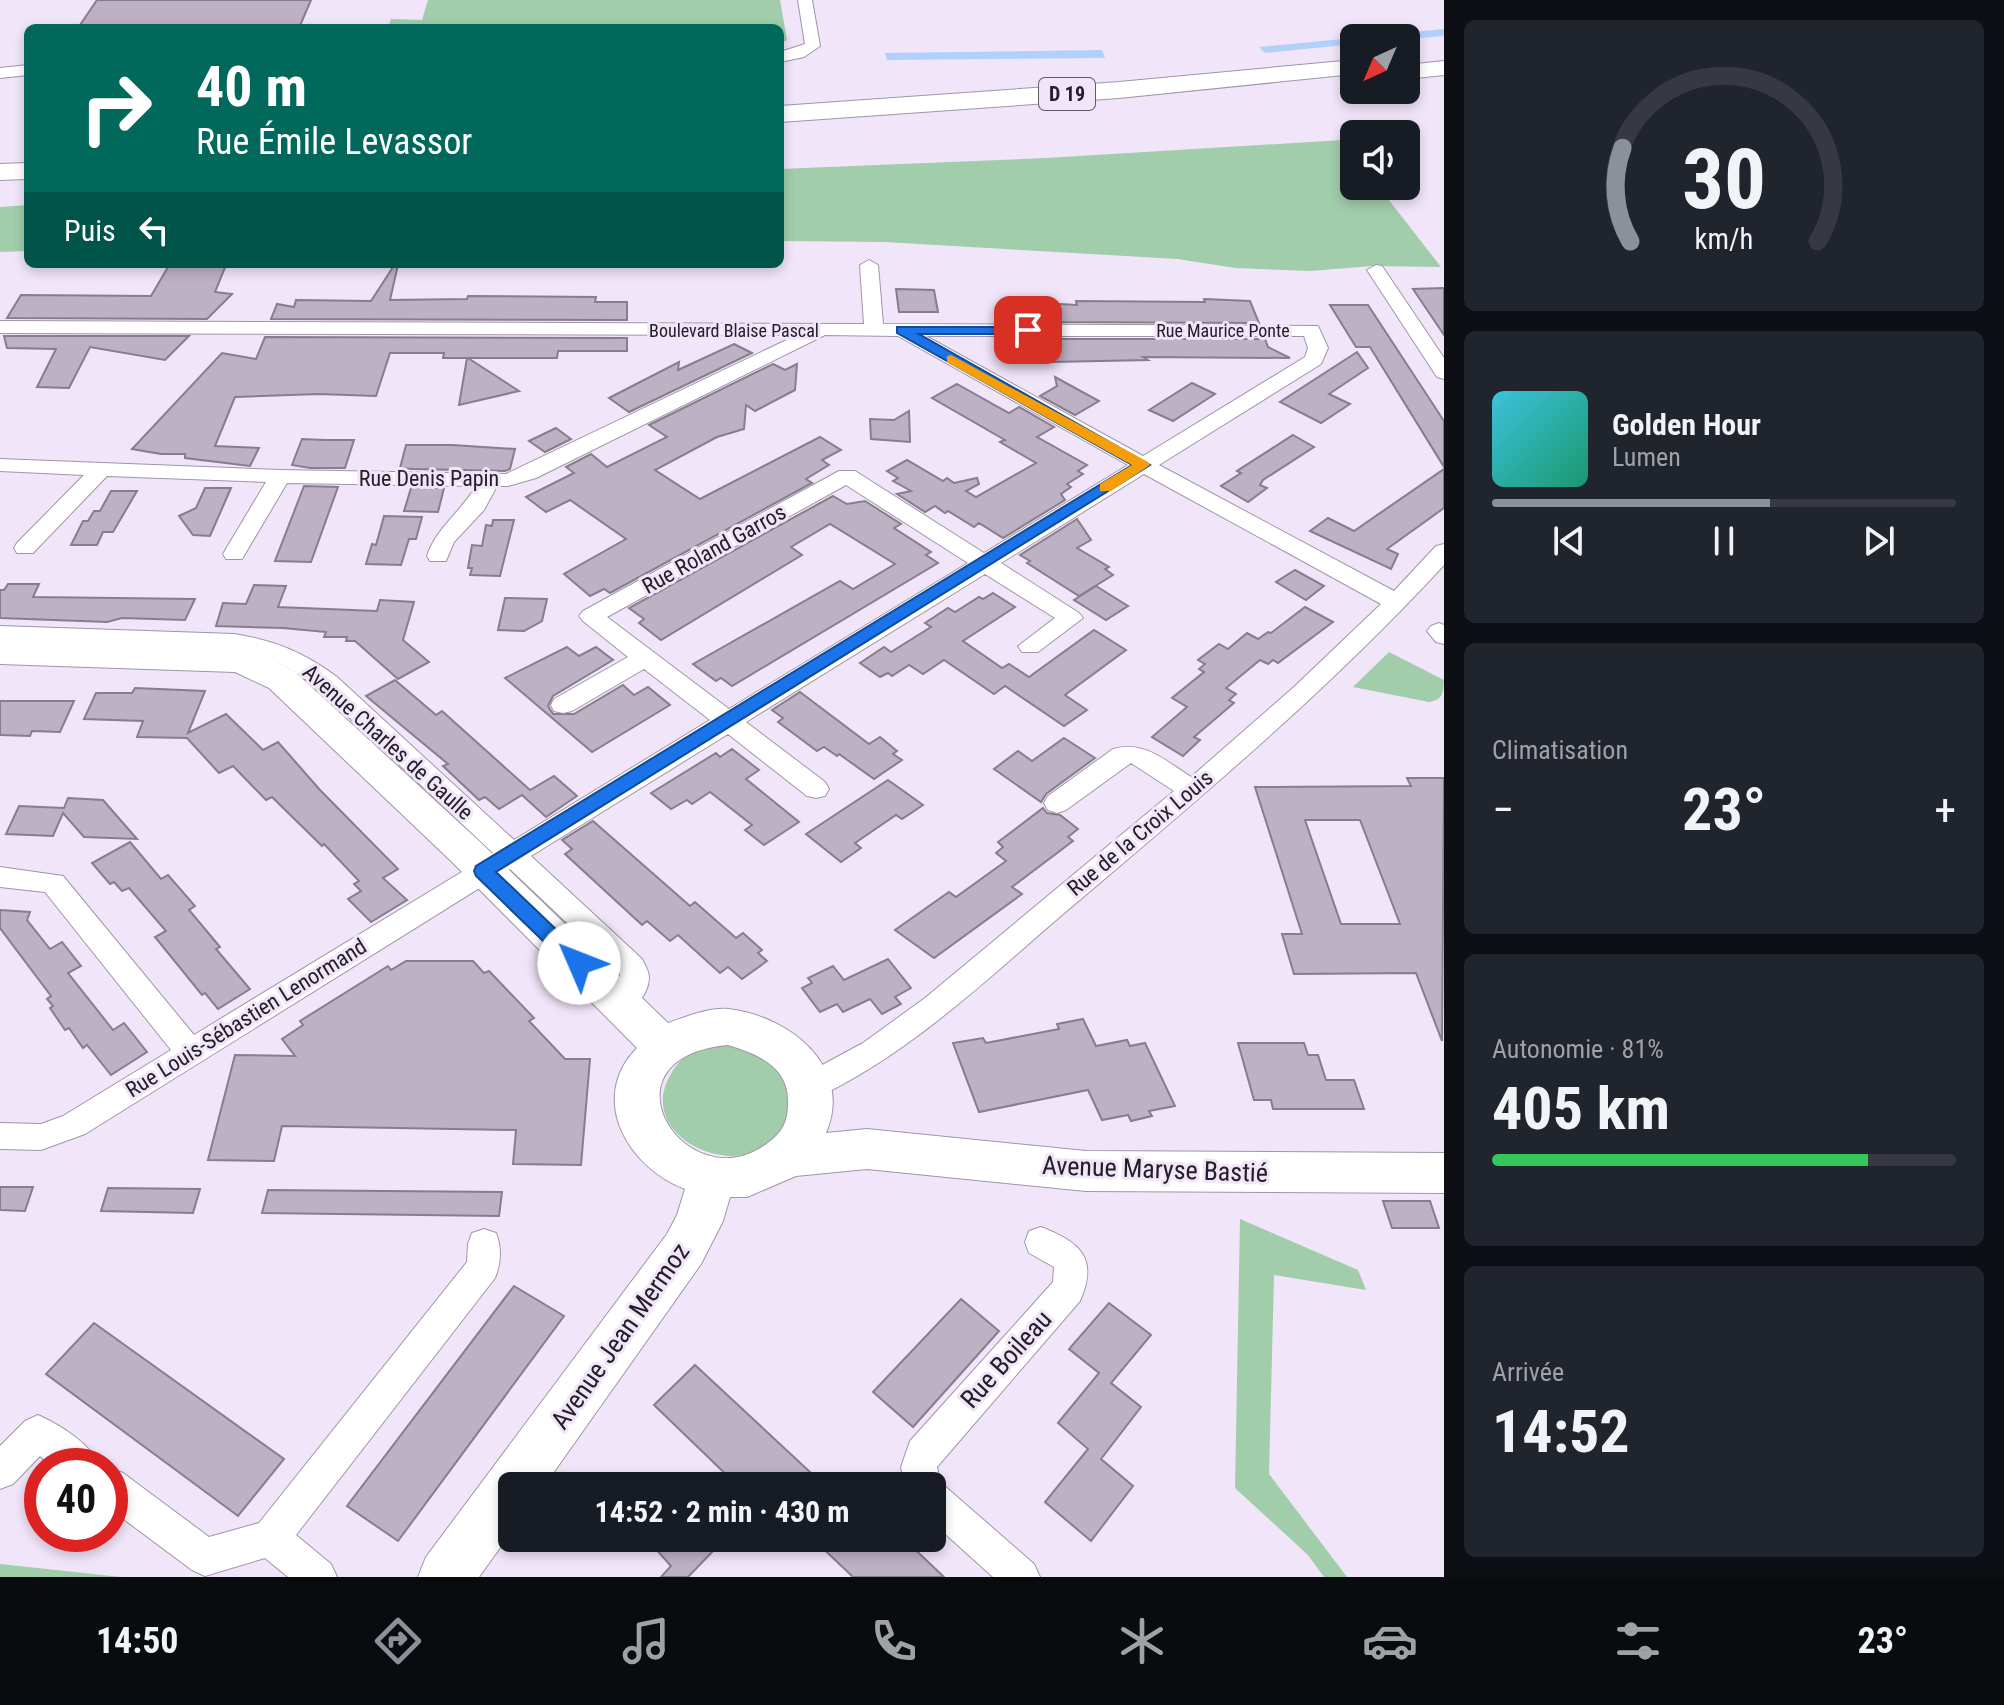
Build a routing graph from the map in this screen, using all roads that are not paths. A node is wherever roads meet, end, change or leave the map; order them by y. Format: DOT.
graph roads {
  1 [pos="805,0"];
  2 [pos="784,56"];
  3 [pos="1444,57"];
  4 [pos="1420,60"];
  5 [pos="1340,68"];
  6 [pos="1444,68"];
  7 [pos="24,70"];
  8 [pos="1420,71"];
  9 [pos="0,73"];
  10 [pos="1340,78"];
  11 [pos="784,114"];
  12 [pos="784,124"];
  13 [pos="24,153"];
  14 [pos="0,154"];
  15 [pos="24,163"];
  16 [pos="0,164"];
  17 [pos="24,171"];
  18 [pos="0,172"];
  19 [pos="869,265"];
  20 [pos="1376,270"];
  21 [pos="0,327"];
  22 [pos="824,330"];
  23 [pos="874,330"];
  24 [pos="902,330"];
  25 [pos="1444,373"];
  26 [pos="0,465"];
  27 [pos="1143,465"];
  28 [pos="101,470"];
  29 [pos="280,476"];
  30 [pos="489,481"];
  31 [pos="25,548"];
  32 [pos="1444,551"];
  33 [pos="234,554"];
  34 [pos="438,556"];
  35 [pos="985,562"];
  36 [pos="1398,603"];
  37 [pos="0,634"];
  38 [pos="1030,646"];
  39 [pos="0,652"];
  40 [pos="646,657"];
  41 [pos="563,705"];
  42 [pos="728,722"];
  43 [pos="816,789"];
  44 [pos="1192,790"];
  45 [pos="1057,803"];
  46 [pos="496,862"];
  47 [pos="0,877"];
  48 [pos="664,1047"];
  49 [pos="190,1052"];
  50 [pos="812,1100"];
  51 [pos="0,1136"];
  52 [pos="867,1149"];
  53 [pos="786,1157"];
  54 [pos="1444,1173"];
  55 [pos="712,1177"];
  56 [pos="1041,1242"];
  57 [pos="484,1244"];
  58 [pos="58,1448"];
  59 [pos="0,1471"];
  60 [pos="522,1472"];
  61 [pos="920,1472"];
  62 [pos="128,1499"];
  63 [pos="498,1505"];
  64 [pos="946,1510"];
  65 [pos="270,1538"];
  66 [pos="318,1577"];
  67 [pos="446,1577"];
  68 [pos="1021,1577"];
  1 -- 2 [label="street"];
  3 -- 4 [label="main road"];
  5 -- 11 [label="main road, D 19"];
  6 -- 8 [label="main road"];
  7 -- 9 [label="street"];
  10 -- 12 [label="main road, D 19"];
  13 -- 14 [label="main road"];
  15 -- 16 [label="main road"];
  17 -- 18 [label="main road"];
  19 -- 23 [label="street"];
  20 -- 25 [label="street"];
  21 -- 22 [label="street, Boulevard Blaise Pascal"];
  22 -- 23 [label="street, Boulevard Blaise Pascal"];
  22 -- 30 [label="street, Rue Denis Papin"];
  23 -- 24 [label="street, Boulevard Blaise Pascal"];
  24 -- 27 [label="street, Boulevard Blaise Pascal"];
  24 -- 27 [label="street, Rue Maurice Ponte"];
  26 -- 28 [label="street, Rue Denis Papin"];
  27 -- 35 [label="street, Rue Louis-Sébastien Lenormand"];
  27 -- 36 [label="street, Boulevard Blaise Pascal"];
  28 -- 29 [label="street, Rue Denis Papin"];
  28 -- 31 [label="street"];
  29 -- 30 [label="street, Rue Denis Papin"];
  29 -- 33 [label="street"];
  30 -- 34 [label="street"];
  32 -- 36 [label="street, Rue de la Croix Louis"];
  35 -- 38 [label="street"];
  35 -- 40 [label="street, Rue Roland Garros"];
  35 -- 42 [label="street, Rue Louis-Sébastien Lenormand"];
  36 -- 44 [label="street, Rue de la Croix Louis"];
  37 -- 46 [label="street, Avenue Charles de Gaulle"];
  39 -- 46 [label="street, Avenue Charles de Gaulle"];
  40 -- 41 [label="street"];
  40 -- 42 [label="street, Rue Roland Garros"];
  42 -- 43 [label="street, Rue Roland Garros"];
  42 -- 46 [label="street, Rue Louis-Sébastien Lenormand"];
  44 -- 45 [label="street"];
  44 -- 50 [label="street, Rue de la Croix Louis"];
  46 -- 48 [label="street, Avenue Charles de Gaulle"];
  46 -- 49 [label="street, Rue Louis-Sébastien Lenormand"];
  47 -- 49 [label="street"];
  48 -- 50 [label="street"];
  48 -- 55 [label="street"];
  49 -- 51 [label="street, Rue Louis-Sébastien Lenormand"];
  50 -- 52 [label="street, Avenue Maryse Bastié"];
  50 -- 53 [label="street"];
  52 -- 53 [label="street, Avenue Maryse Bastié"];
  52 -- 54 [label="street, Avenue Maryse Bastié"];
  53 -- 55 [label="street"];
  55 -- 60 [label="street, Avenue Jean Mermoz"];
  56 -- 61 [label="street, Rue Boileau"];
  57 -- 65 [label="street"];
  58 -- 59 [label="street"];
  62 -- 65 [label="street"];
  63 -- 67 [label="street, Avenue Jean Mermoz"];
  64 -- 68 [label="street"];
  65 -- 66 [label="street"];
}
